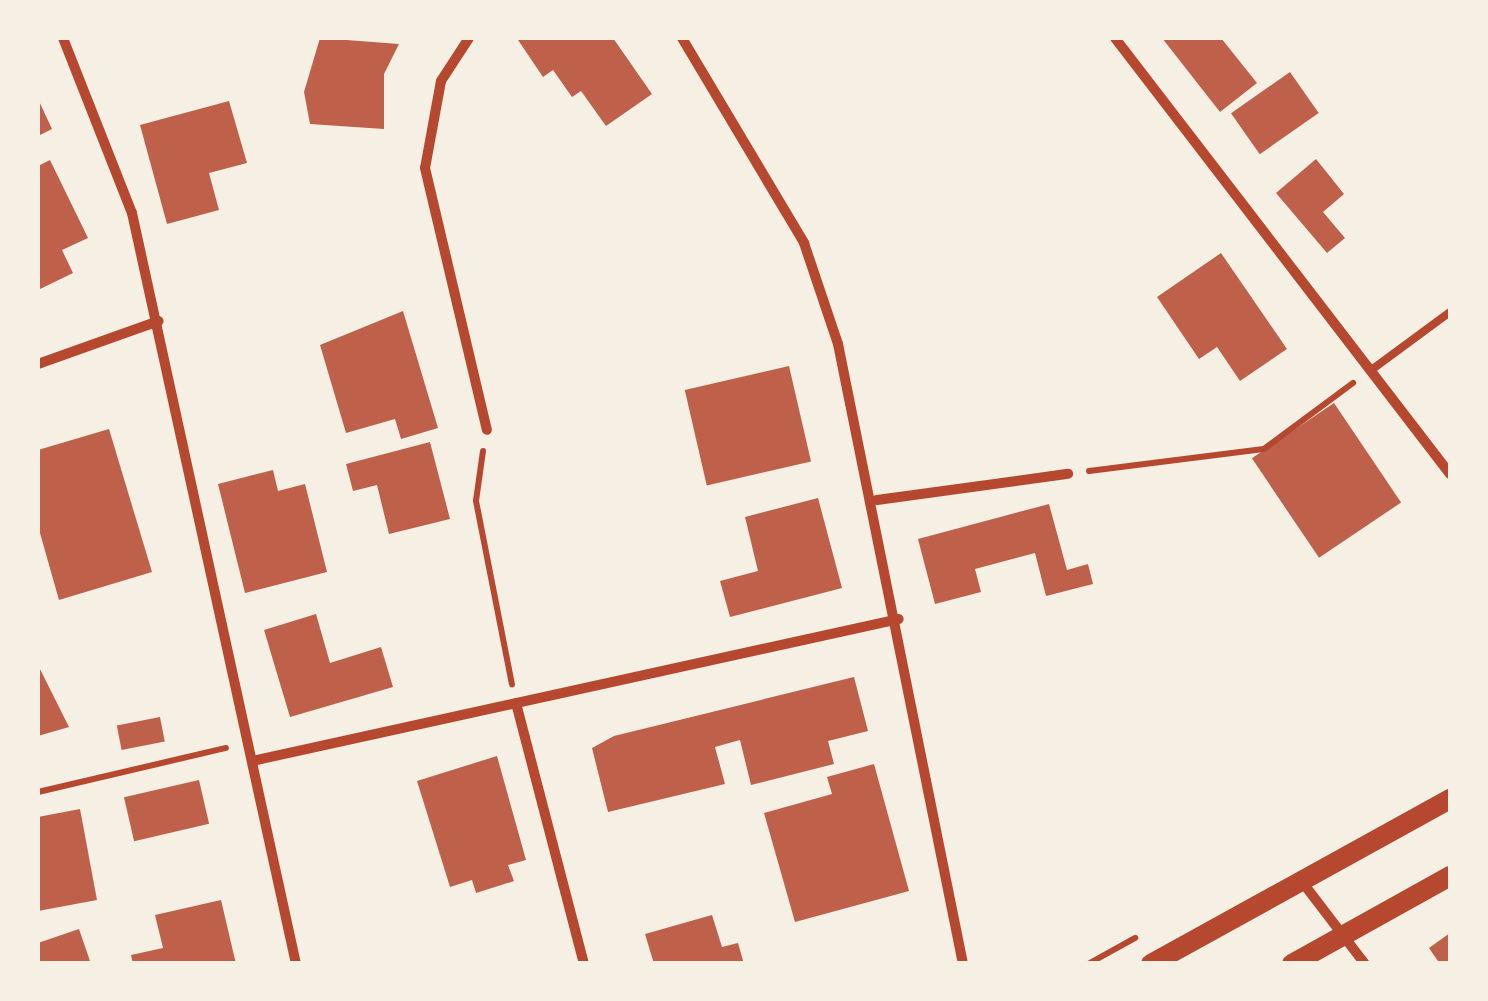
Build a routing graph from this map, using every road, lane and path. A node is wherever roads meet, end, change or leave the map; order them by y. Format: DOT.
graph roads {
  1 [pos="63,38"];
  2 [pos="469,38"];
  3 [pos="682,38"];
  4 [pos="1114,38"];
  5 [pos="1450,312"];
  6 [pos="159,321"];
  7 [pos="38,364"];
  8 [pos="1374,368"];
  9 [pos="486,430"];
  10 [pos="1068,474"];
  11 [pos="1450,474"];
  12 [pos="877,500"];
  13 [pos="898,619"];
  14 [pos="516,703"];
  15 [pos="246,743"];
  16 [pos="252,761"];
  17 [pos="38,792"];
  18 [pos="1450,799"];
  19 [pos="1450,876"];
  20 [pos="1303,884"];
  21 [pos="1343,936"];
  22 [pos="296,964"];
  23 [pos="584,964"];
  24 [pos="963,964"];
  25 [pos="1151,964"];
  26 [pos="1292,964"];
  27 [pos="1365,964"];
  1 -- 6 [label="street"];
  2 -- 9 [label="street"];
  3 -- 12 [label="street"];
  4 -- 8 [label="street"];
  5 -- 8 [label="lane"];
  6 -- 7 [label="street"];
  6 -- 15 [label="street"];
  8 -- 10 [label="path"];
  8 -- 11 [label="street"];
  9 -- 14 [label="path"];
  10 -- 12 [label="street"];
  12 -- 13 [label="street"];
  13 -- 14 [label="street"];
  13 -- 24 [label="street"];
  14 -- 16 [label="street"];
  14 -- 23 [label="street"];
  15 -- 16 [label="street"];
  15 -- 17 [label="path"];
  16 -- 22 [label="street"];
  18 -- 20 [label="main road"];
  19 -- 21 [label="main road"];
  20 -- 21 [label="street"];
  20 -- 25 [label="main road"];
  21 -- 26 [label="main road"];
  21 -- 27 [label="street"];
}
